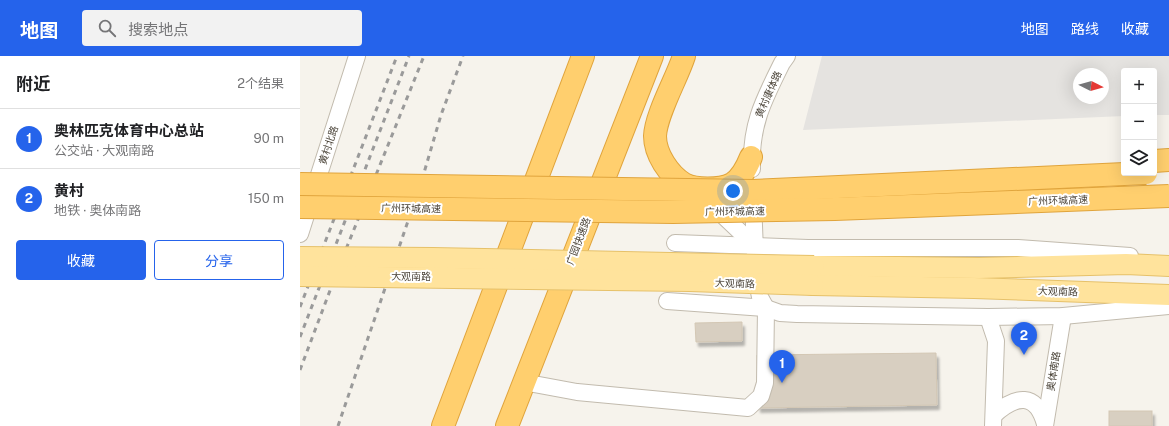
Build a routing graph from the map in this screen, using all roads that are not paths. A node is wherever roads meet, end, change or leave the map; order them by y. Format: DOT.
graph roads {
  1 [pos="357,56"];
  2 [pos="583,56"];
  3 [pos="652,56"];
  4 [pos="684,56"];
  5 [pos="787,56"];
  6 [pos="751,157"];
  7 [pos="1169,160"];
  8 [pos="1157,161"];
  9 [pos="1121,164"];
  10 [pos="1169,171"];
  11 [pos="1157,172"];
  12 [pos="1121,174"];
  13 [pos="300,184"];
  14 [pos="701,189"];
  15 [pos="1169,196"];
  16 [pos="1169,206"];
  17 [pos="300,207"];
  18 [pos="835,209"];
  19 [pos="300,232"];
  20 [pos="675,243"];
  21 [pos="755,246"];
  22 [pos="300,257"];
  23 [pos="1169,261"];
  24 [pos="1169,266"];
  25 [pos="300,276"];
  26 [pos="814,276"];
  27 [pos="1169,295"];
  28 [pos="667,301"];
  29 [pos="1169,306"];
  30 [pos="766,308"];
  31 [pos="1063,316"];
  32 [pos="988,317"];
  33 [pos="523,382"];
  34 [pos="993,420"];
  35 [pos="442,426"];
  36 [pos="507,426"];
  37 [pos="1045,426"];
  1 -- 19 [label="street, 黄村北路"];
  2 -- 35 [label="highway"];
  3 -- 33 [label="highway, 广园快速路"];
  4 -- 14 [label="highway"];
  5 -- 6 [label="street, 黄村康体路"];
  6 -- 14 [label="highway"];
  6 -- 21 [label="street, 黄村康体路"];
  7 -- 8 [label="highway"];
  9 -- 14 [label="highway, bridge"];
  10 -- 11 [label="highway"];
  12 -- 14 [label="highway, 广州环城高速, bridge"];
  13 -- 14 [label="highway, 广州环城高速, bridge"];
  14 -- 21 [label="street"];
  15 -- 18 [label="highway, 广州环城高速, bridge"];
  16 -- 18 [label="highway, bridge"];
  17 -- 18 [label="highway, 广州环城高速, bridge"];
  20 -- 21 [label="street"];
  21 -- 23 [label="street"];
  21 -- 30 [label="street, 黄村康体路"];
  22 -- 26 [label="main road, 大观南路, bridge"];
  24 -- 26 [label="main road, 大观南路"];
  25 -- 26 [label="main road, 大观南路, bridge"];
  26 -- 27 [label="main road, 大观南路"];
  28 -- 30 [label="street"];
  29 -- 31 [label="street"];
  30 -- 32 [label="street"];
  30 -- 33 [label="street"];
  31 -- 32 [label="street"];
  31 -- 37 [label="street, 奥体南路"];
  32 -- 34 [label="street"];
  33 -- 36 [label="highway, 广园快速路"];
  34 -- 37 [label="street"];
}
